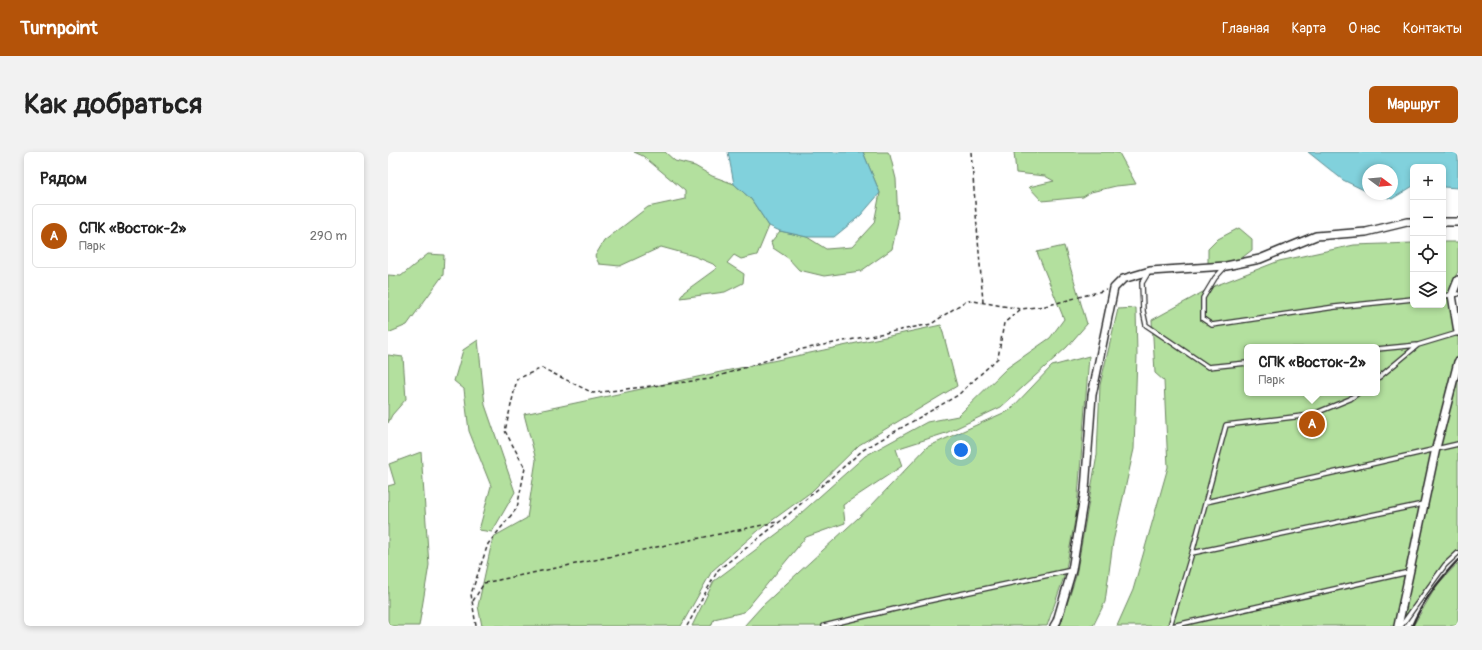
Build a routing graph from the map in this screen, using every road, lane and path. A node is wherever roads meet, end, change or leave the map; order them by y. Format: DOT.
graph roads {
  1 [pos="971,152"];
  2 [pos="1410,222"];
  3 [pos="1446,222"];
  4 [pos="1458,222"];
  5 [pos="1226,266"];
  6 [pos="1150,271"];
  7 [pos="1458,280"];
  8 [pos="1114,288"];
  9 [pos="1455,294"];
  10 [pos="1410,299"];
  11 [pos="983,303"];
  12 [pos="1021,308"];
  13 [pos="1458,333"];
  14 [pos="1418,345"];
  15 [pos="1380,349"];
  16 [pos="1458,362"];
  17 [pos="1244,363"];
  18 [pos="1380,377"];
  19 [pos="1456,378"];
  20 [pos="1354,396"];
  21 [pos="1458,444"];
  22 [pos="1436,448"];
  23 [pos="1206,502"];
  24 [pos="1424,504"];
  25 [pos="779,522"];
  26 [pos="1192,553"];
  27 [pos="1458,553"];
  28 [pos="1072,570"];
  29 [pos="1409,572"];
  30 [pos="472,602"];
  31 [pos="476,626"];
  32 [pos="687,626"];
  33 [pos="824,626"];
  34 [pos="1054,626"];
  35 [pos="1171,626"];
  36 [pos="1399,626"];
  1 -- 11 [label="path"];
  2 -- 5 [label="street"];
  3 -- 4 [label="street"];
  5 -- 6 [label="street"];
  5 -- 10 [label="lane"];
  6 -- 8 [label="street"];
  6 -- 17 [label="lane"];
  7 -- 9 [label="street"];
  8 -- 12 [label="path"];
  8 -- 28 [label="street"];
  9 -- 13 [label="street"];
  11 -- 12 [label="path"];
  11 -- 30 [label="path"];
  12 -- 25 [label="path"];
  13 -- 14 [label="lane"];
  14 -- 15 [label="lane"];
  14 -- 18 [label="lane"];
  16 -- 19 [label="street"];
  19 -- 22 [label="street"];
  20 -- 23 [label="lane"];
  21 -- 22 [label="lane"];
  22 -- 23 [label="lane"];
  22 -- 24 [label="street"];
  23 -- 26 [label="lane"];
  24 -- 26 [label="lane"];
  24 -- 29 [label="street"];
  25 -- 30 [label="path"];
  25 -- 32 [label="path"];
  26 -- 35 [label="lane"];
  27 -- 36 [label="lane"];
  28 -- 33 [label="lane"];
  28 -- 34 [label="street"];
  29 -- 35 [label="lane"];
  29 -- 36 [label="street"];
  30 -- 31 [label="path"];
}
